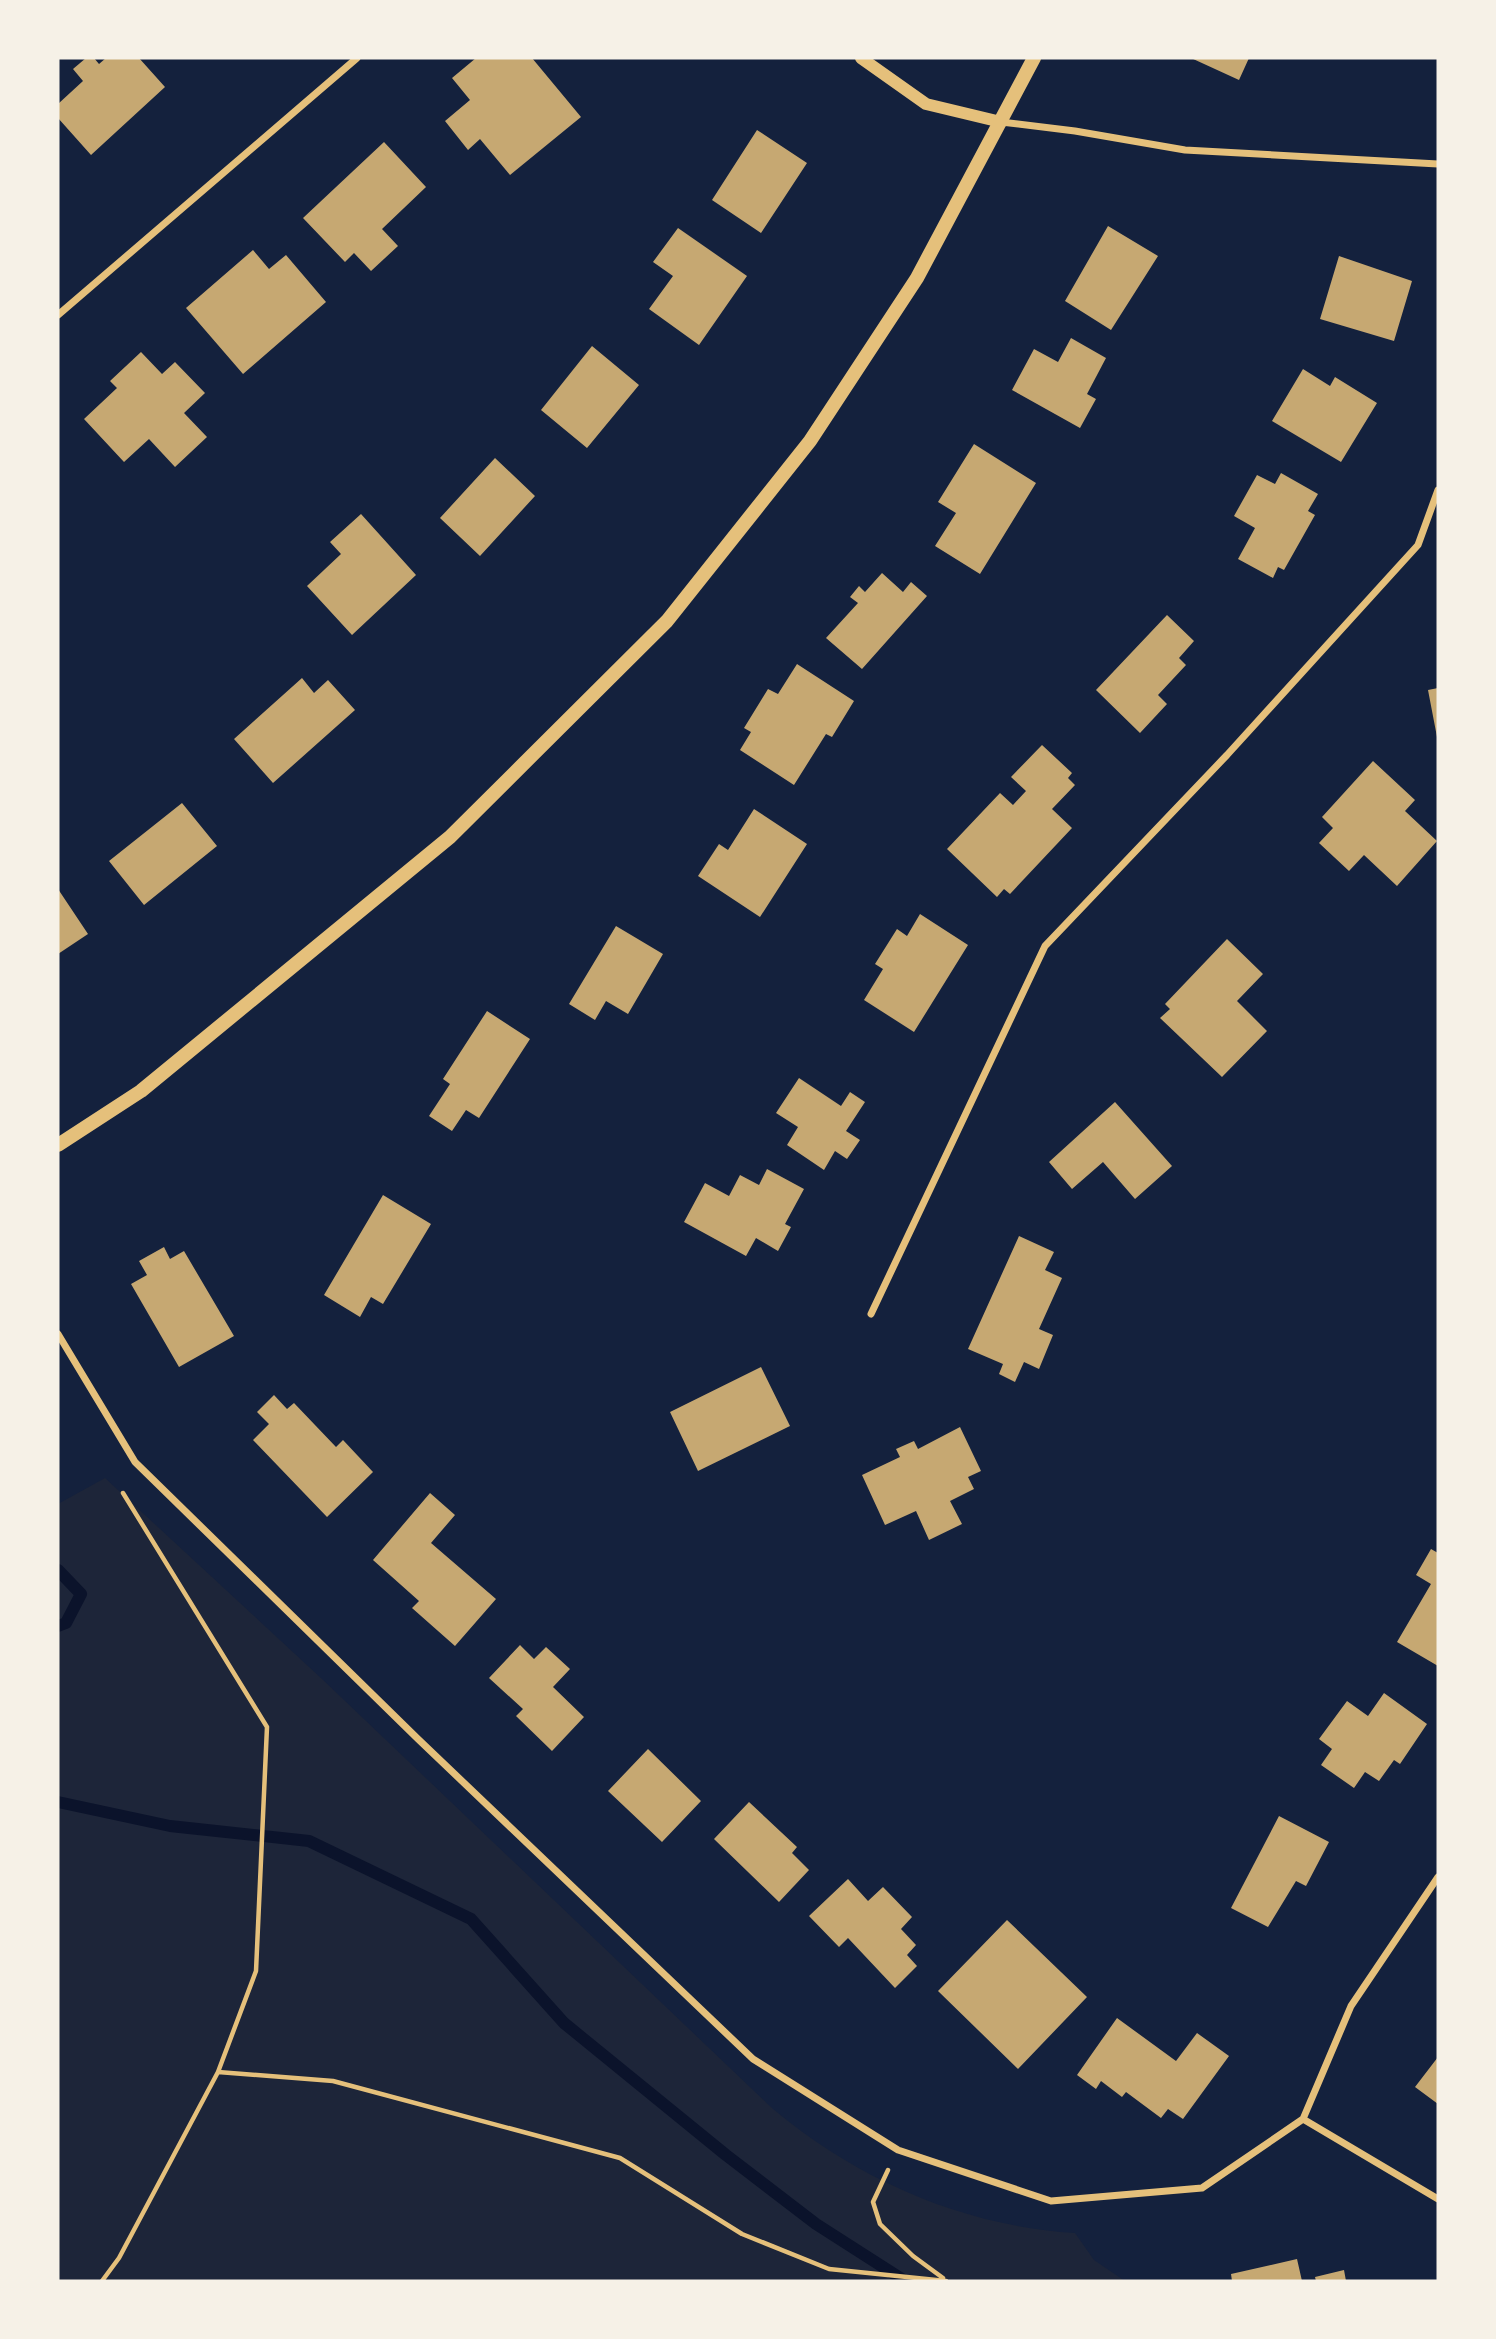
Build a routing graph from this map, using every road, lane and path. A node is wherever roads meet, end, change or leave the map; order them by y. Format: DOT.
graph roads {
  1 [pos="357,58"];
  2 [pos="861,58"];
  3 [pos="1034,58"];
  4 [pos="1001,122"];
  5 [pos="1438,164"];
  6 [pos="58,315"];
  7 [pos="1438,490"];
  8 [pos="58,1145"];
  9 [pos="871,1314"];
  10 [pos="58,1334"];
  11 [pos="123,1493"];
  12 [pos="1438,1877"];
  13 [pos="218,2072"];
  14 [pos="1303,2119"];
  15 [pos="883,2181"];
  16 [pos="1438,2199"];
  17 [pos="945,2280"];
  18 [pos="102,2281"];
  1 -- 6 [label="street"];
  2 -- 4 [label="street"];
  3 -- 4 [label="main road"];
  4 -- 5 [label="street"];
  4 -- 8 [label="main road"];
  7 -- 9 [label="street"];
  10 -- 14 [label="street"];
  11 -- 13 [label="path"];
  12 -- 14 [label="street"];
  13 -- 17 [label="path"];
  13 -- 18 [label="path"];
  14 -- 16 [label="street"];
  15 -- 17 [label="path"];
}
